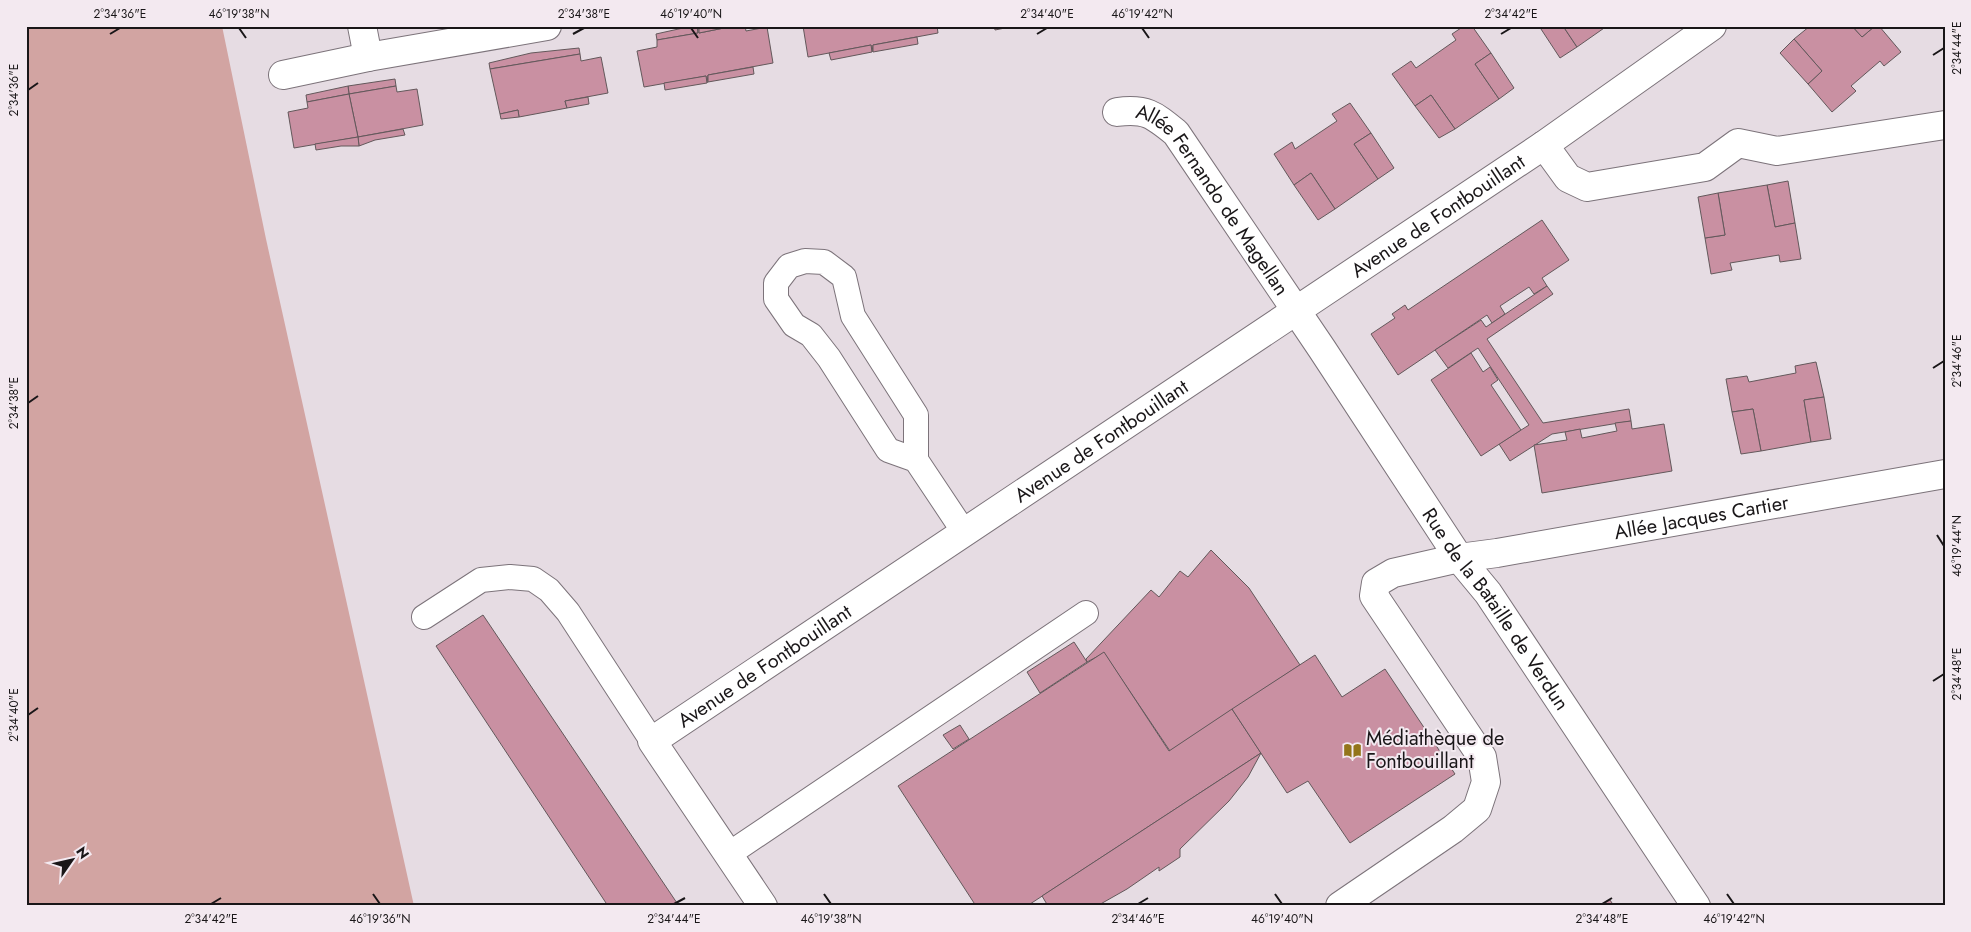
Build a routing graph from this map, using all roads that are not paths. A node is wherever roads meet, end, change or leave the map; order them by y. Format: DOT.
graph roads {
  1 [pos="362,26"];
  2 [pos="547,26"];
  3 [pos="1712,26"];
  4 [pos="368,57"];
  5 [pos="283,75"];
  6 [pos="1117,112"];
  7 [pos="1945,125"];
  8 [pos="1544,145"];
  9 [pos="1295,311"];
  10 [pos="916,460"];
  11 [pos="1945,474"];
  12 [pos="964,532"];
  13 [pos="1458,558"];
  14 [pos="1086,613"];
  15 [pos="424,616"];
  16 [pos="652,741"];
  17 [pos="729,854"];
  18 [pos="763,906"];
  19 [pos="1340,906"];
  20 [pos="1696,906"];
  1 -- 4 [label="street"];
  2 -- 4 [label="street"];
  3 -- 8 [label="street, Avenue de Fontbouillant"];
  4 -- 5 [label="street"];
  6 -- 9 [label="street, Allée Fernando de Magellan"];
  7 -- 8 [label="street"];
  8 -- 9 [label="street, Avenue de Fontbouillant"];
  9 -- 12 [label="street, Avenue de Fontbouillant"];
  9 -- 13 [label="street, Rue de la Bataille de Verdun"];
  10 -- 10 [label="lane"];
  10 -- 12 [label="lane"];
  11 -- 13 [label="street, Allée Jacques Cartier"];
  12 -- 16 [label="street, Avenue de Fontbouillant"];
  13 -- 19 [label="street, Allée Jacques Cartier"];
  13 -- 20 [label="street, Rue de la Bataille de Verdun"];
  14 -- 17 [label="lane"];
  15 -- 16 [label="lane"];
  16 -- 17 [label="street"];
  17 -- 18 [label="street"];
}
